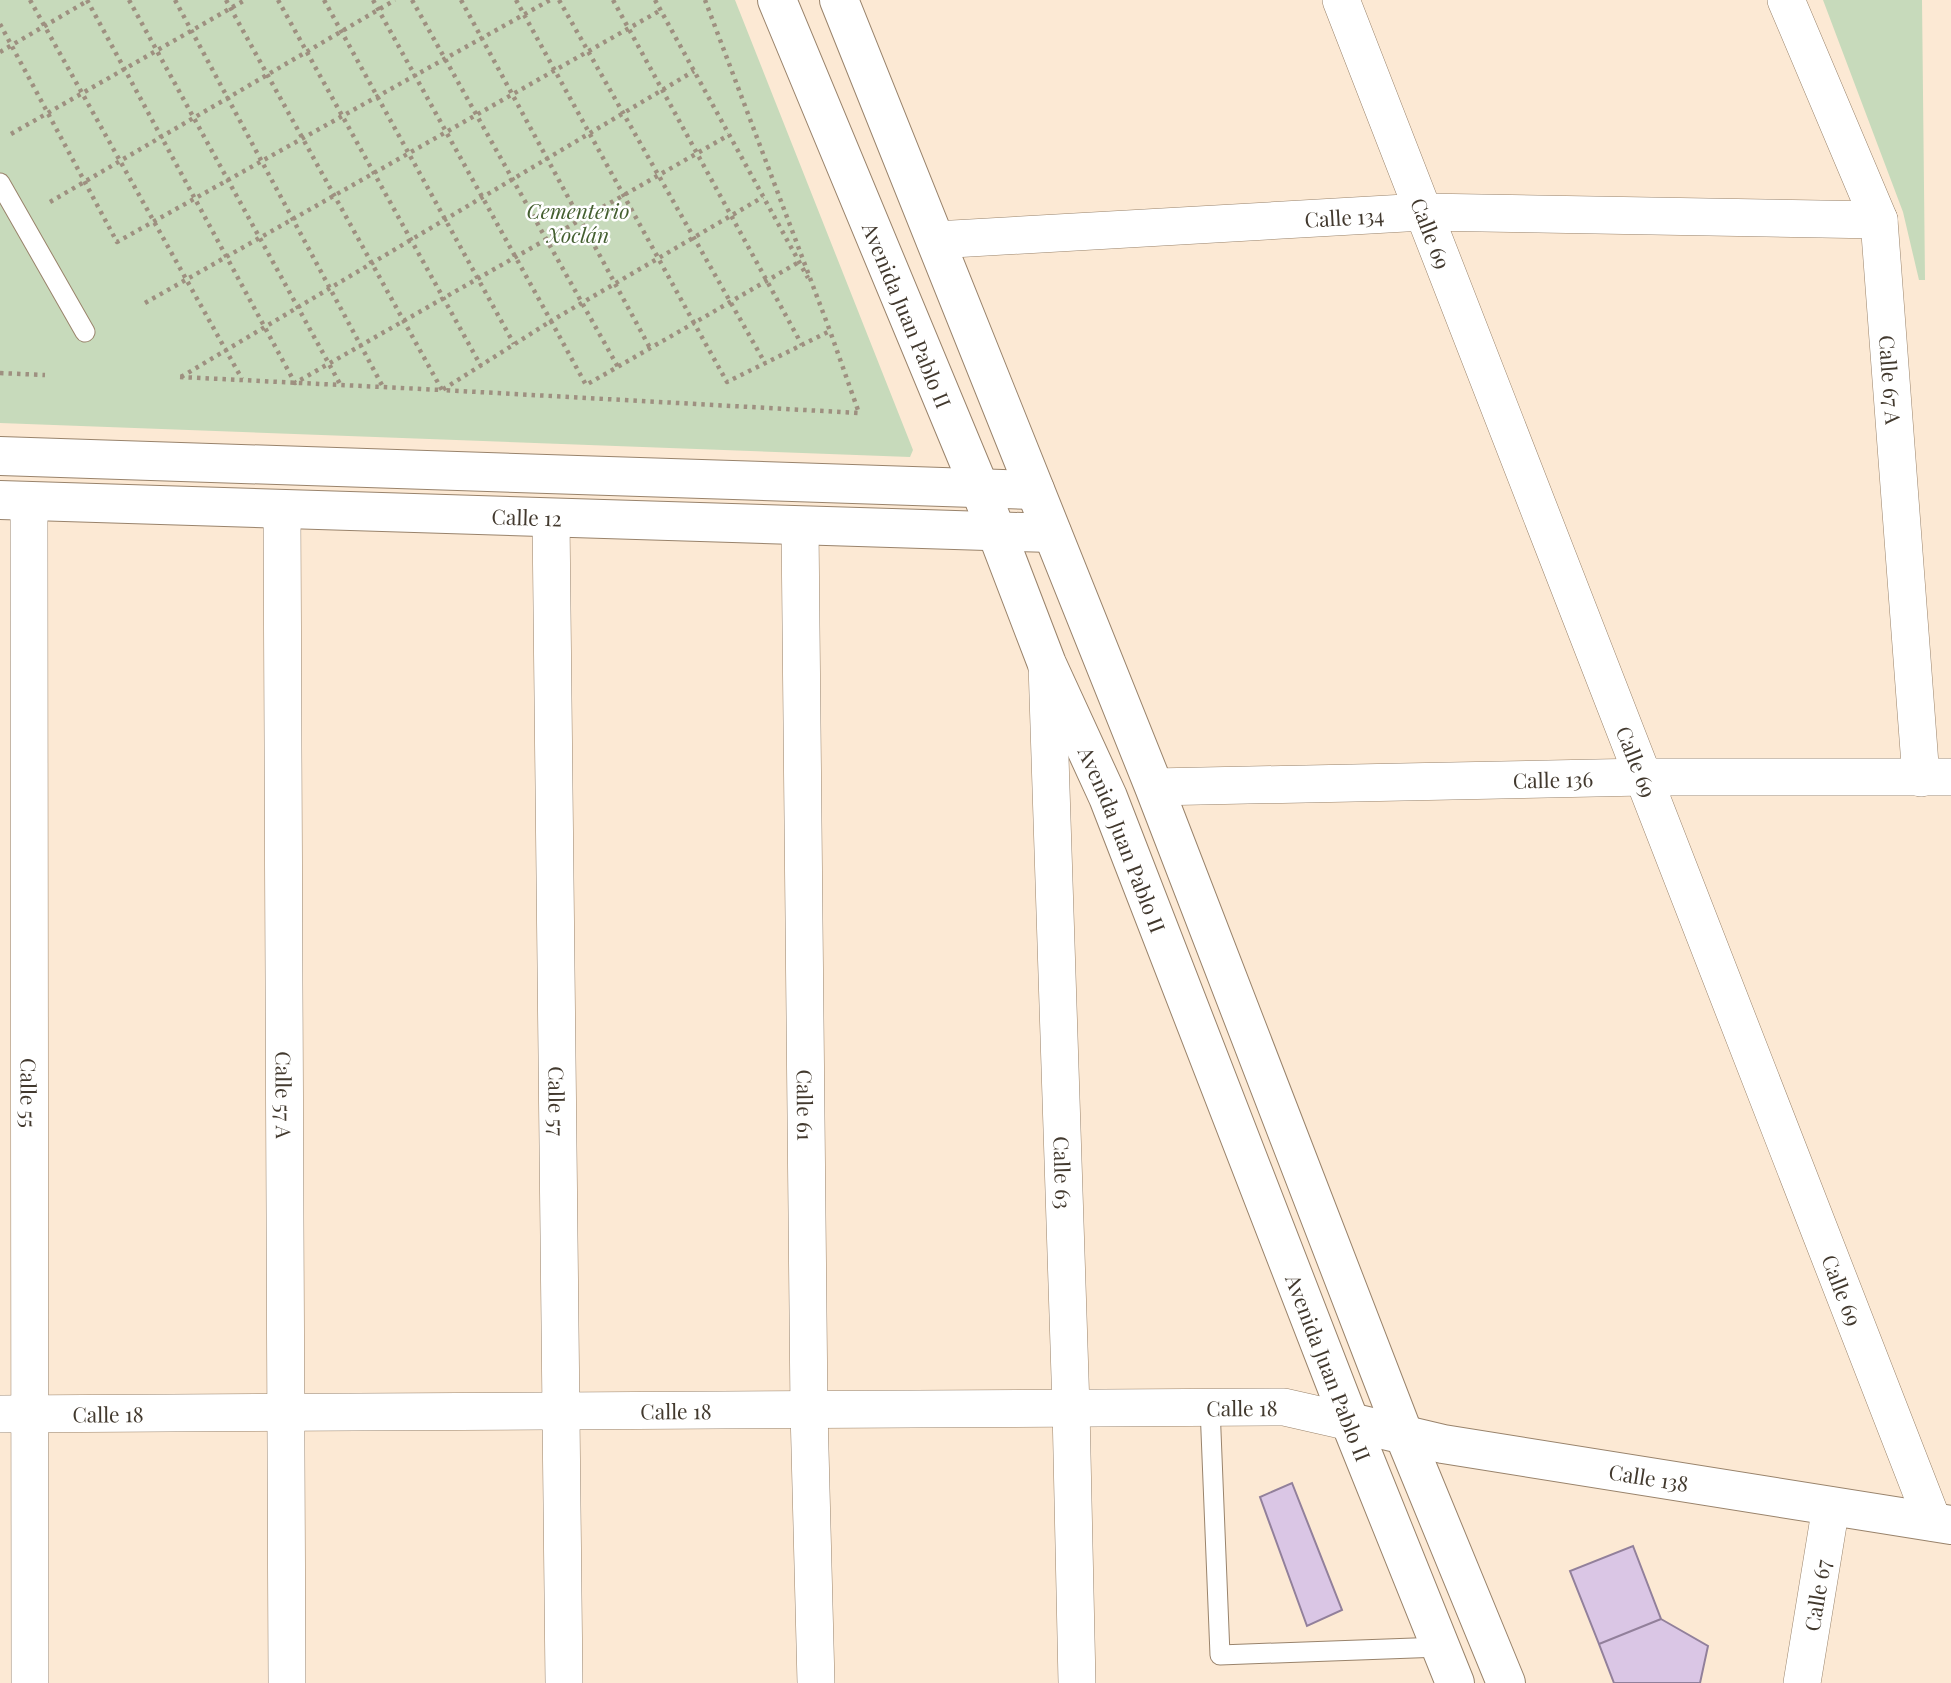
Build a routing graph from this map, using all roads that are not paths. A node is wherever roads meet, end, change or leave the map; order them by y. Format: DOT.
graph roads {
  1 [pos="777,0"];
  2 [pos="839,0"];
  3 [pos="1341,0"];
  4 [pos="1786,0"];
  5 [pos="0,183"];
  6 [pos="1423,212"];
  7 [pos="1879,220"];
  8 [pos="935,240"];
  9 [pos="86,332"];
  10 [pos="0,456"];
  11 [pos="113,459"];
  12 [pos="980,489"];
  13 [pos="1035,490"];
  14 [pos="15,500"];
  15 [pos="116,504"];
  16 [pos="282,509"];
  17 [pos="551,518"];
  18 [pos="800,526"];
  19 [pos="996,532"];
  20 [pos="1052,533"];
  21 [pos="1047,664"];
  22 [pos="1936,777"];
  23 [pos="1644,778"];
  24 [pos="1154,787"];
  25 [pos="1210,1407"];
  26 [pos="1071,1408"];
  27 [pos="809,1410"];
  28 [pos="561,1411"];
  29 [pos="286,1413"];
  30 [pos="15,1414"];
  31 [pos="1350,1422"];
  32 [pos="1404,1435"];
  33 [pos="1831,1506"];
  34 [pos="1942,1524"];
  35 [pos="1441,1647"];
  36 [pos="30,1683"];
  37 [pos="287,1683"];
  38 [pos="564,1683"];
  39 [pos="816,1683"];
  40 [pos="1077,1683"];
  41 [pos="1455,1683"];
  42 [pos="1506,1683"];
  43 [pos="1802,1683"];
  1 -- 12 [label="main road, Avenida Juan Pablo II"];
  2 -- 8 [label="main road"];
  3 -- 6 [label="street, Calle 69"];
  4 -- 7 [label="street, Calle 67 A"];
  5 -- 9 [label="lane"];
  6 -- 7 [label="street, Calle 134"];
  6 -- 8 [label="street, Calle 134"];
  6 -- 23 [label="street, Calle 69"];
  7 -- 22 [label="street, Calle 67 A"];
  8 -- 13 [label="main road"];
  10 -- 11 [label="main road, Calle 12"];
  11 -- 12 [label="main road, Calle 12"];
  11 -- 15 [label="main road"];
  12 -- 13 [label="main road, Calle 12"];
  12 -- 19 [label="main road, Avenida Juan Pablo II"];
  13 -- 20 [label="main road"];
  14 -- 15 [label="main road, Calle 12"];
  14 -- 30 [label="street, Calle 55"];
  15 -- 16 [label="main road, Calle 12"];
  16 -- 17 [label="main road, Calle 12"];
  16 -- 29 [label="street, Calle 57 A"];
  17 -- 18 [label="main road, Calle 12"];
  17 -- 28 [label="street, Calle 57"];
  18 -- 19 [label="main road, Calle 12"];
  18 -- 27 [label="street, Calle 61"];
  19 -- 20 [label="main road, Calle 12"];
  19 -- 21 [label="main road, Avenida Juan Pablo II"];
  20 -- 24 [label="main road"];
  21 -- 26 [label="street, Calle 63"];
  21 -- 31 [label="main road, Avenida Juan Pablo II"];
  22 -- 23 [label="street, Calle 136"];
  23 -- 24 [label="street, Calle 136"];
  23 -- 34 [label="street, Calle 69"];
  24 -- 32 [label="main road"];
  25 -- 26 [label="street, Calle 18"];
  25 -- 31 [label="street, Calle 18"];
  25 -- 35 [label="lane"];
  26 -- 27 [label="street, Calle 18"];
  26 -- 40 [label="street, Calle 63"];
  27 -- 28 [label="street, Calle 18"];
  27 -- 39 [label="street, Calle 61"];
  28 -- 29 [label="street, Calle 18"];
  28 -- 38 [label="street, Calle 57"];
  29 -- 30 [label="street, Calle 18"];
  29 -- 37 [label="street, Calle 57 A"];
  30 -- 36 [label="street, Calle 55"];
  31 -- 32 [label="main road, Calle 138"];
  31 -- 35 [label="main road, Avenida Juan Pablo II"];
  32 -- 33 [label="main road, Calle 138"];
  32 -- 42 [label="main road"];
  33 -- 34 [label="main road, Calle 138"];
  33 -- 43 [label="street, Calle 67"];
  35 -- 41 [label="main road, Avenida Juan Pablo II"];
}
